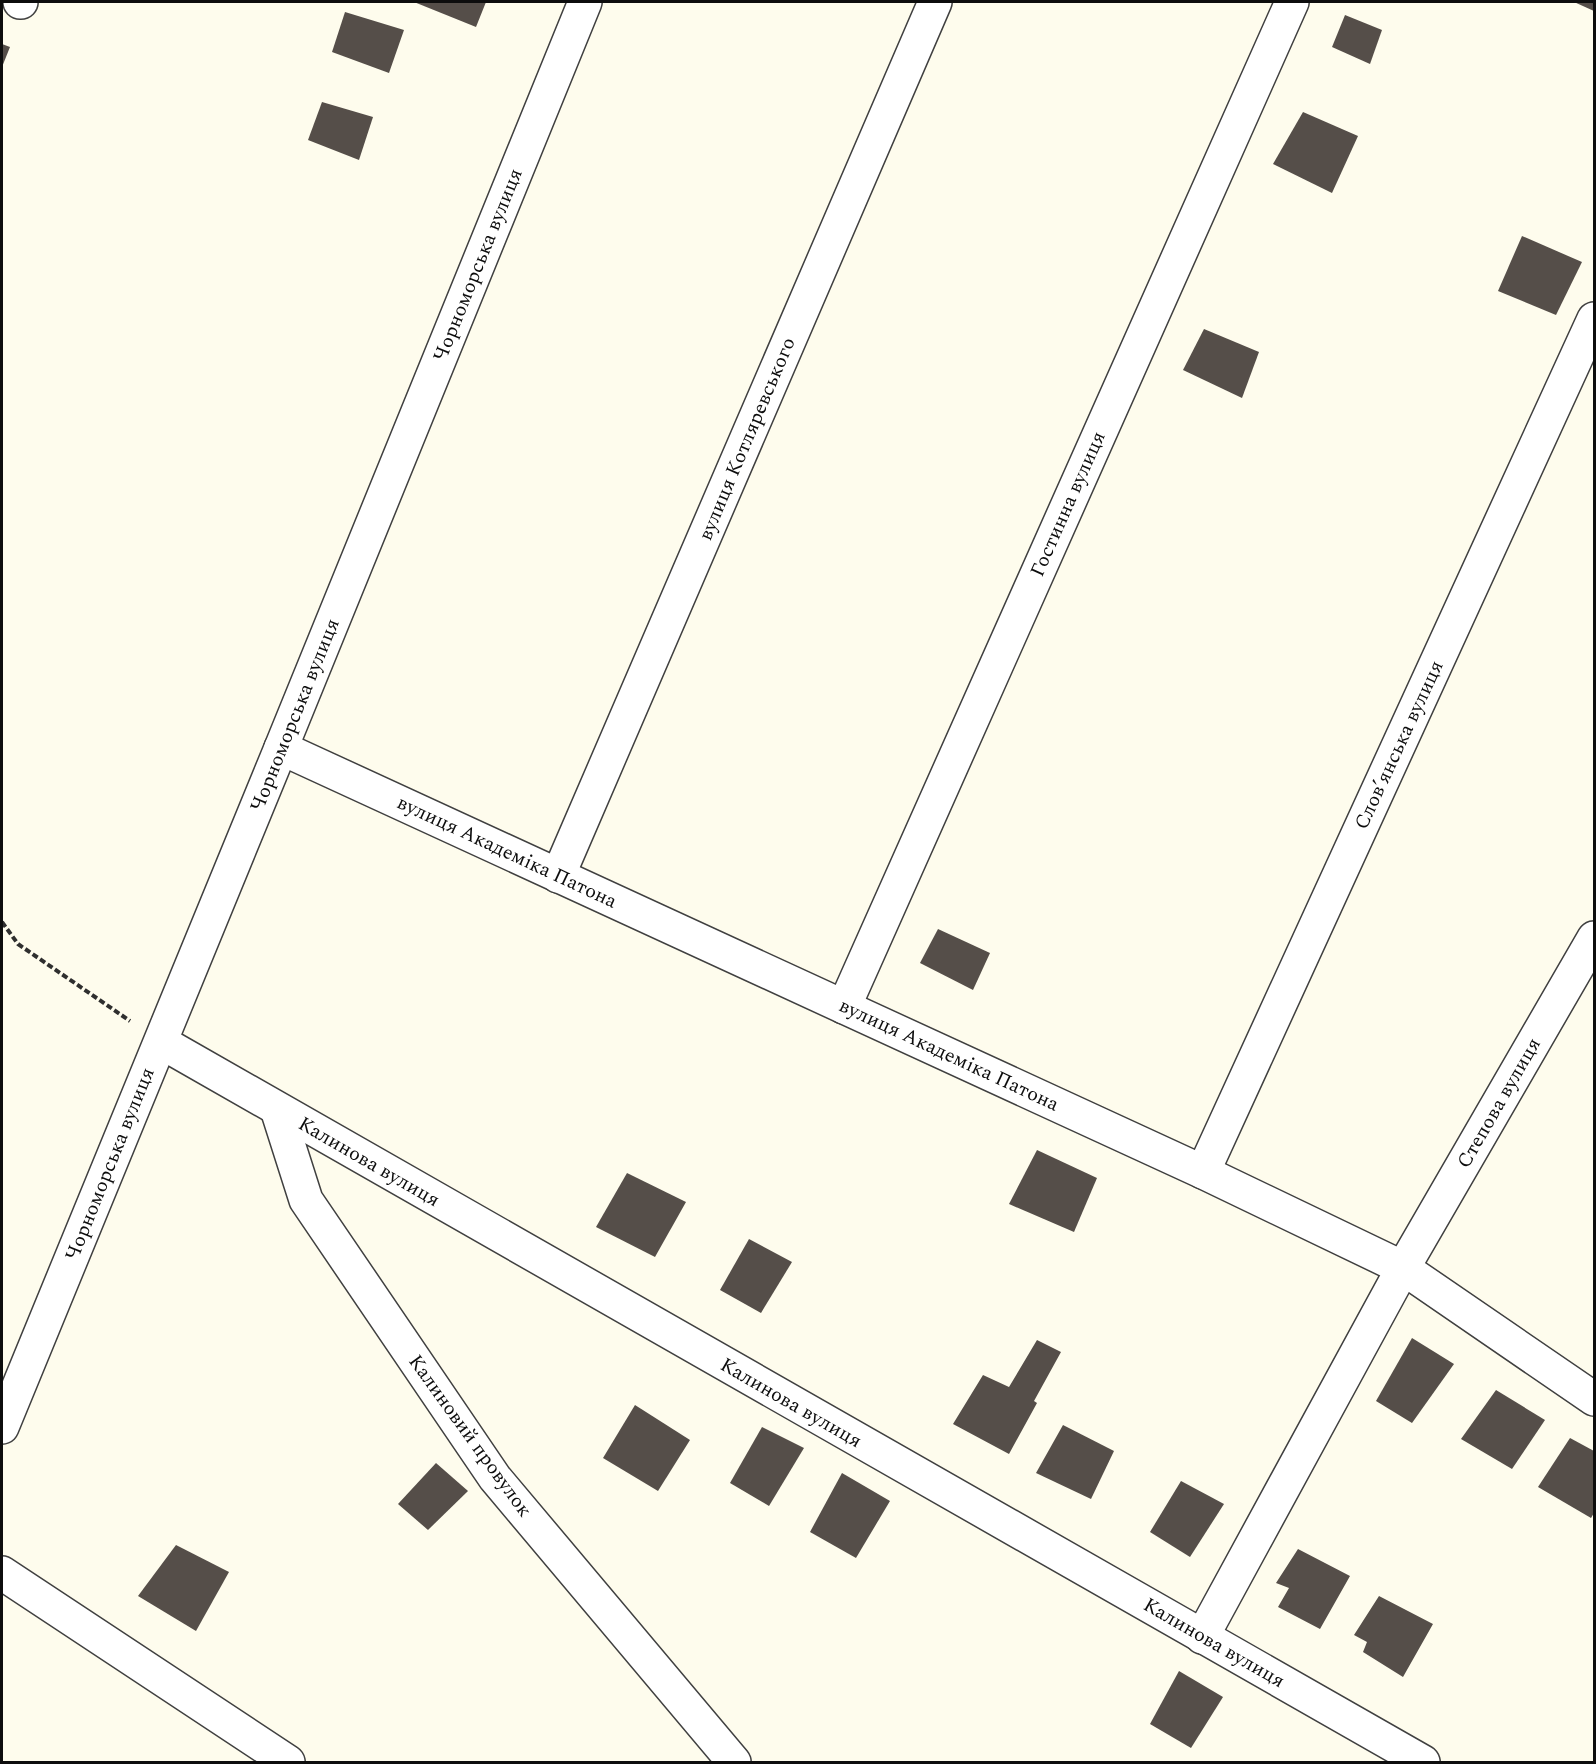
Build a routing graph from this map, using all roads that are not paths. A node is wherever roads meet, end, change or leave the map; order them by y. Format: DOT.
graph roads {
  1 [pos="585,2"];
  2 [pos="936,2"];
  3 [pos="1292,2"];
  4 [pos="1594,318"];
  5 [pos="281,748"];
  6 [pos="558,876"];
  7 [pos="1594,938"];
  8 [pos="844,1007"];
  9 [pos="161,1042"];
  10 [pos="277,1109"];
  11 [pos="1203,1172"];
  12 [pos="1403,1268"];
  13 [pos="1594,1400"];
  14 [pos="2,1427"];
  15 [pos="2,1573"];
  16 [pos="1202,1637"];
  17 [pos="288,1762"];
  18 [pos="734,1762"];
  19 [pos="1423,1762"];
  1 -- 5 [label="street, Чорноморська вулиця"];
  2 -- 6 [label="street, вулиця Котляревського"];
  3 -- 8 [label="street, Гостинна вулиця"];
  4 -- 11 [label="street, Словʼянська вулиця"];
  5 -- 6 [label="street, вулиця Академіка Патона"];
  5 -- 9 [label="street, Чорноморська вулиця"];
  6 -- 8 [label="street, вулиця Академіка Патона"];
  7 -- 12 [label="street, Степова вулиця"];
  8 -- 11 [label="street, вулиця Академіка Патона"];
  9 -- 10 [label="street, Калинова вулиця"];
  9 -- 14 [label="street, Чорноморська вулиця"];
  10 -- 16 [label="street, Калинова вулиця"];
  10 -- 18 [label="street, Калиновий провулок"];
  11 -- 12 [label="street, вулиця Академіка Патона"];
  12 -- 13 [label="street, вулиця Академіка Патона"];
  12 -- 16 [label="street, Степова вулиця"];
  15 -- 17 [label="street"];
  16 -- 19 [label="street, Калинова вулиця"];
}
